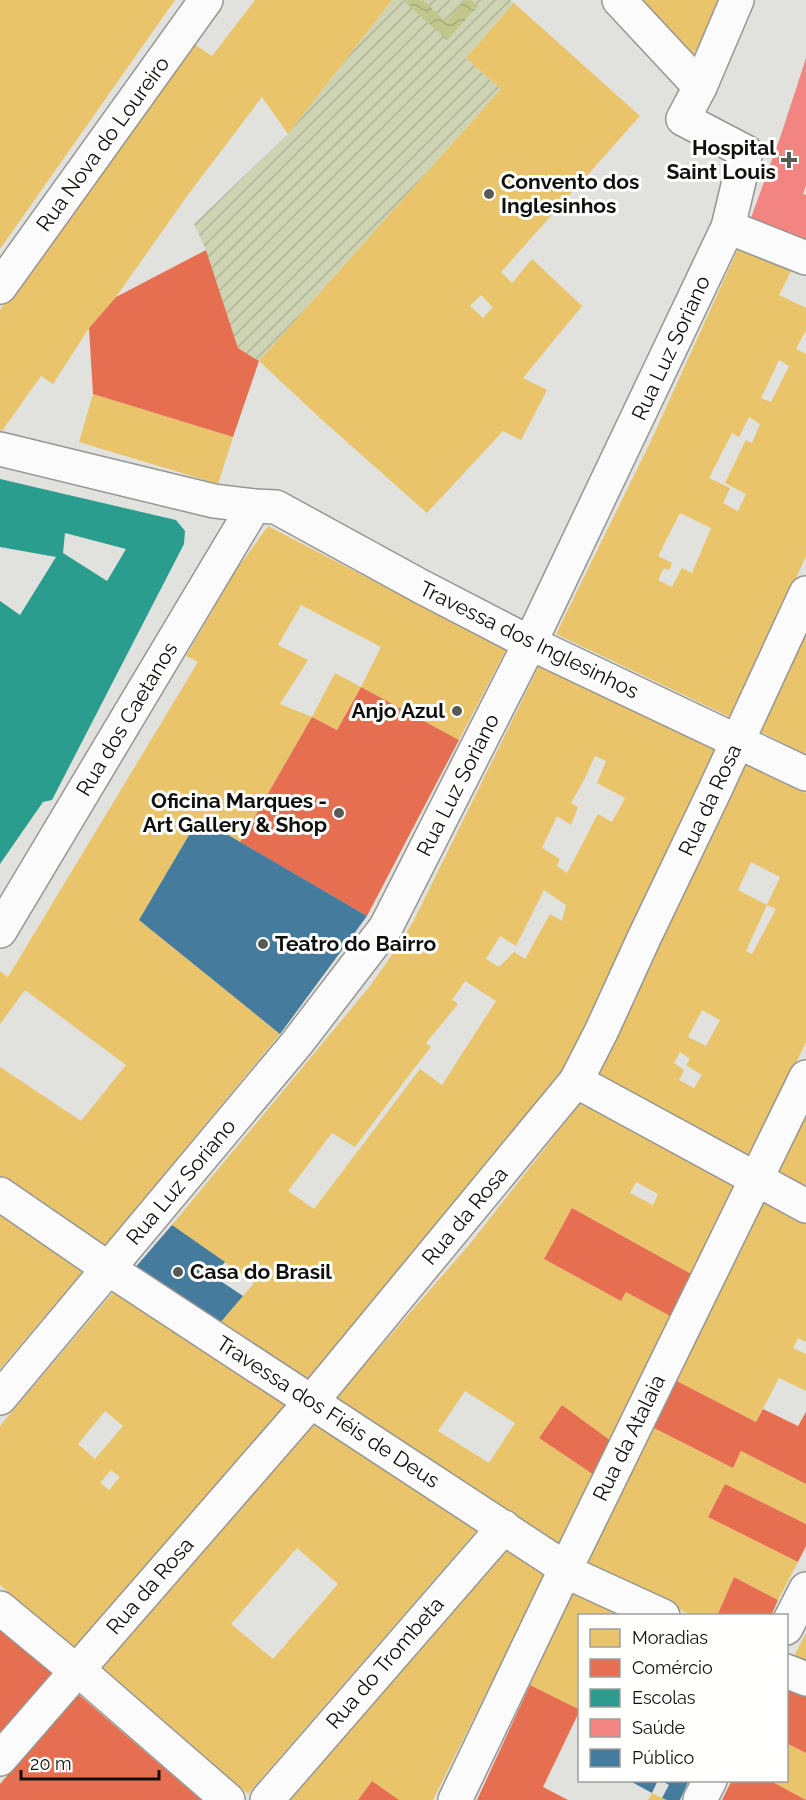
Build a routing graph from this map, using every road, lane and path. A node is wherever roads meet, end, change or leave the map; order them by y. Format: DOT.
graph roads {
  1 [pos="206,0"];
  2 [pos="619,0"];
  3 [pos="737,0"];
  4 [pos="700,87"];
  5 [pos="728,227"];
  6 [pos="806,258"];
  7 [pos="0,287"];
  8 [pos="0,449"];
  9 [pos="254,506"];
  10 [pos="806,593"];
  11 [pos="530,643"];
  12 [pos="738,741"];
  13 [pos="806,774"];
  14 [pos="0,931"];
  15 [pos="806,1077"];
  16 [pos="576,1081"];
  17 [pos="756,1180"];
  18 [pos="0,1194"];
  19 [pos="806,1206"];
  20 [pos="109,1269"];
  21 [pos="0,1398"];
  22 [pos="311,1401"];
  23 [pos="504,1527"];
  24 [pos="566,1568"];
  25 [pos="806,1589"];
  26 [pos="0,1608"];
  27 [pos="659,1614"];
  28 [pos="788,1624"];
  29 [pos="78,1671"];
  30 [pos="788,1672"];
  31 [pos="806,1679"];
  32 [pos="0,1759"];
  33 [pos="709,1782"];
  34 [pos="228,1800"];
  35 [pos="267,1800"];
  36 [pos="455,1800"];
  37 [pos="700,1800"];
  1 -- 7 [label="street, Rua Nova do Loureiro"];
  2 -- 4 [label="street"];
  3 -- 4 [label="street"];
  4 -- 5 [label="street, Rua Luz Soriano"];
  5 -- 6 [label="street"];
  5 -- 11 [label="street, Rua Luz Soriano"];
  8 -- 9 [label="street, Travessa dos Inglesinhos"];
  9 -- 11 [label="street, Travessa dos Inglesinhos"];
  9 -- 14 [label="street, Rua dos Caetanos"];
  10 -- 12 [label="street, Rua da Rosa"];
  11 -- 12 [label="street, Travessa dos Inglesinhos"];
  11 -- 20 [label="street, Rua Luz Soriano"];
  12 -- 13 [label="street, Travessa dos Inglesinhos"];
  12 -- 16 [label="street, Rua da Rosa"];
  15 -- 17 [label="street, Rua da Atalaia"];
  16 -- 17 [label="street"];
  16 -- 22 [label="street, Rua da Rosa"];
  17 -- 19 [label="street"];
  17 -- 24 [label="street, Rua da Atalaia"];
  18 -- 20 [label="street, Travessa dos Fiéis de Deus"];
  20 -- 21 [label="street, Rua Luz Soriano"];
  20 -- 22 [label="street, Travessa dos Fiéis de Deus"];
  22 -- 23 [label="street, Travessa dos Fiéis de Deus"];
  22 -- 29 [label="street, Rua da Rosa"];
  23 -- 24 [label="street, Travessa dos Fiéis de Deus"];
  23 -- 35 [label="street, Rua do Trombeta"];
  24 -- 27 [label="street, Travessa dos Fiéis de Deus"];
  24 -- 36 [label="street, Rua da Atalaia"];
  25 -- 28 [label="street"];
  26 -- 29 [label="street"];
  29 -- 32 [label="street, Rua da Rosa"];
  29 -- 34 [label="street"];
  30 -- 31 [label="street"];
  33 -- 37 [label="street"];
}
